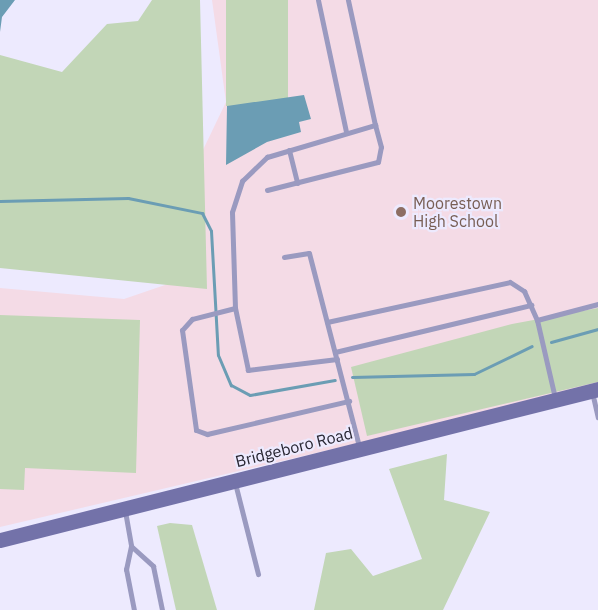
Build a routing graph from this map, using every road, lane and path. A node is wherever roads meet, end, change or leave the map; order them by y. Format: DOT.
graph roads {
  1 [pos="318,0"];
  2 [pos="348,0"];
  3 [pos="375,125"];
  4 [pos="346,132"];
  5 [pos="288,150"];
  6 [pos="297,183"];
  7 [pos="267,190"];
  8 [pos="284,257"];
  9 [pos="598,304"];
  10 [pos="531,305"];
  11 [pos="235,308"];
  12 [pos="537,320"];
  13 [pos="327,322"];
  14 [pos="335,352"];
  15 [pos="337,359"];
  16 [pos="595,389"];
  17 [pos="555,399"];
  18 [pos="349,401"];
  19 [pos="598,417"];
  20 [pos="359,448"];
  21 [pos="234,481"];
  22 [pos="125,509"];
  23 [pos="0,540"];
  24 [pos="131,546"];
  25 [pos="258,574"];
  26 [pos="134,610"];
  27 [pos="162,610"];
  1 -- 4 [label="lane"];
  2 -- 3 [label="lane"];
  3 -- 4 [label="lane"];
  3 -- 6 [label="lane"];
  4 -- 5 [label="lane"];
  5 -- 6 [label="lane"];
  5 -- 11 [label="lane"];
  6 -- 7 [label="lane"];
  8 -- 13 [label="lane"];
  9 -- 12 [label="lane"];
  10 -- 12 [label="lane"];
  10 -- 13 [label="lane"];
  10 -- 14 [label="lane"];
  11 -- 15 [label="lane"];
  11 -- 18 [label="lane"];
  12 -- 17 [label="lane"];
  13 -- 14 [label="lane"];
  14 -- 15 [label="lane"];
  15 -- 18 [label="lane"];
  16 -- 17 [label="main road, Bridgeboro Road"];
  16 -- 19 [label="lane"];
  17 -- 20 [label="main road, Bridgeboro Road"];
  18 -- 20 [label="lane"];
  20 -- 21 [label="main road, Bridgeboro Road"];
  21 -- 22 [label="main road, Bridgeboro Road"];
  21 -- 25 [label="lane"];
  22 -- 23 [label="main road, Bridgeboro Road"];
  22 -- 24 [label="lane"];
  24 -- 26 [label="lane"];
  24 -- 27 [label="lane"];
}
